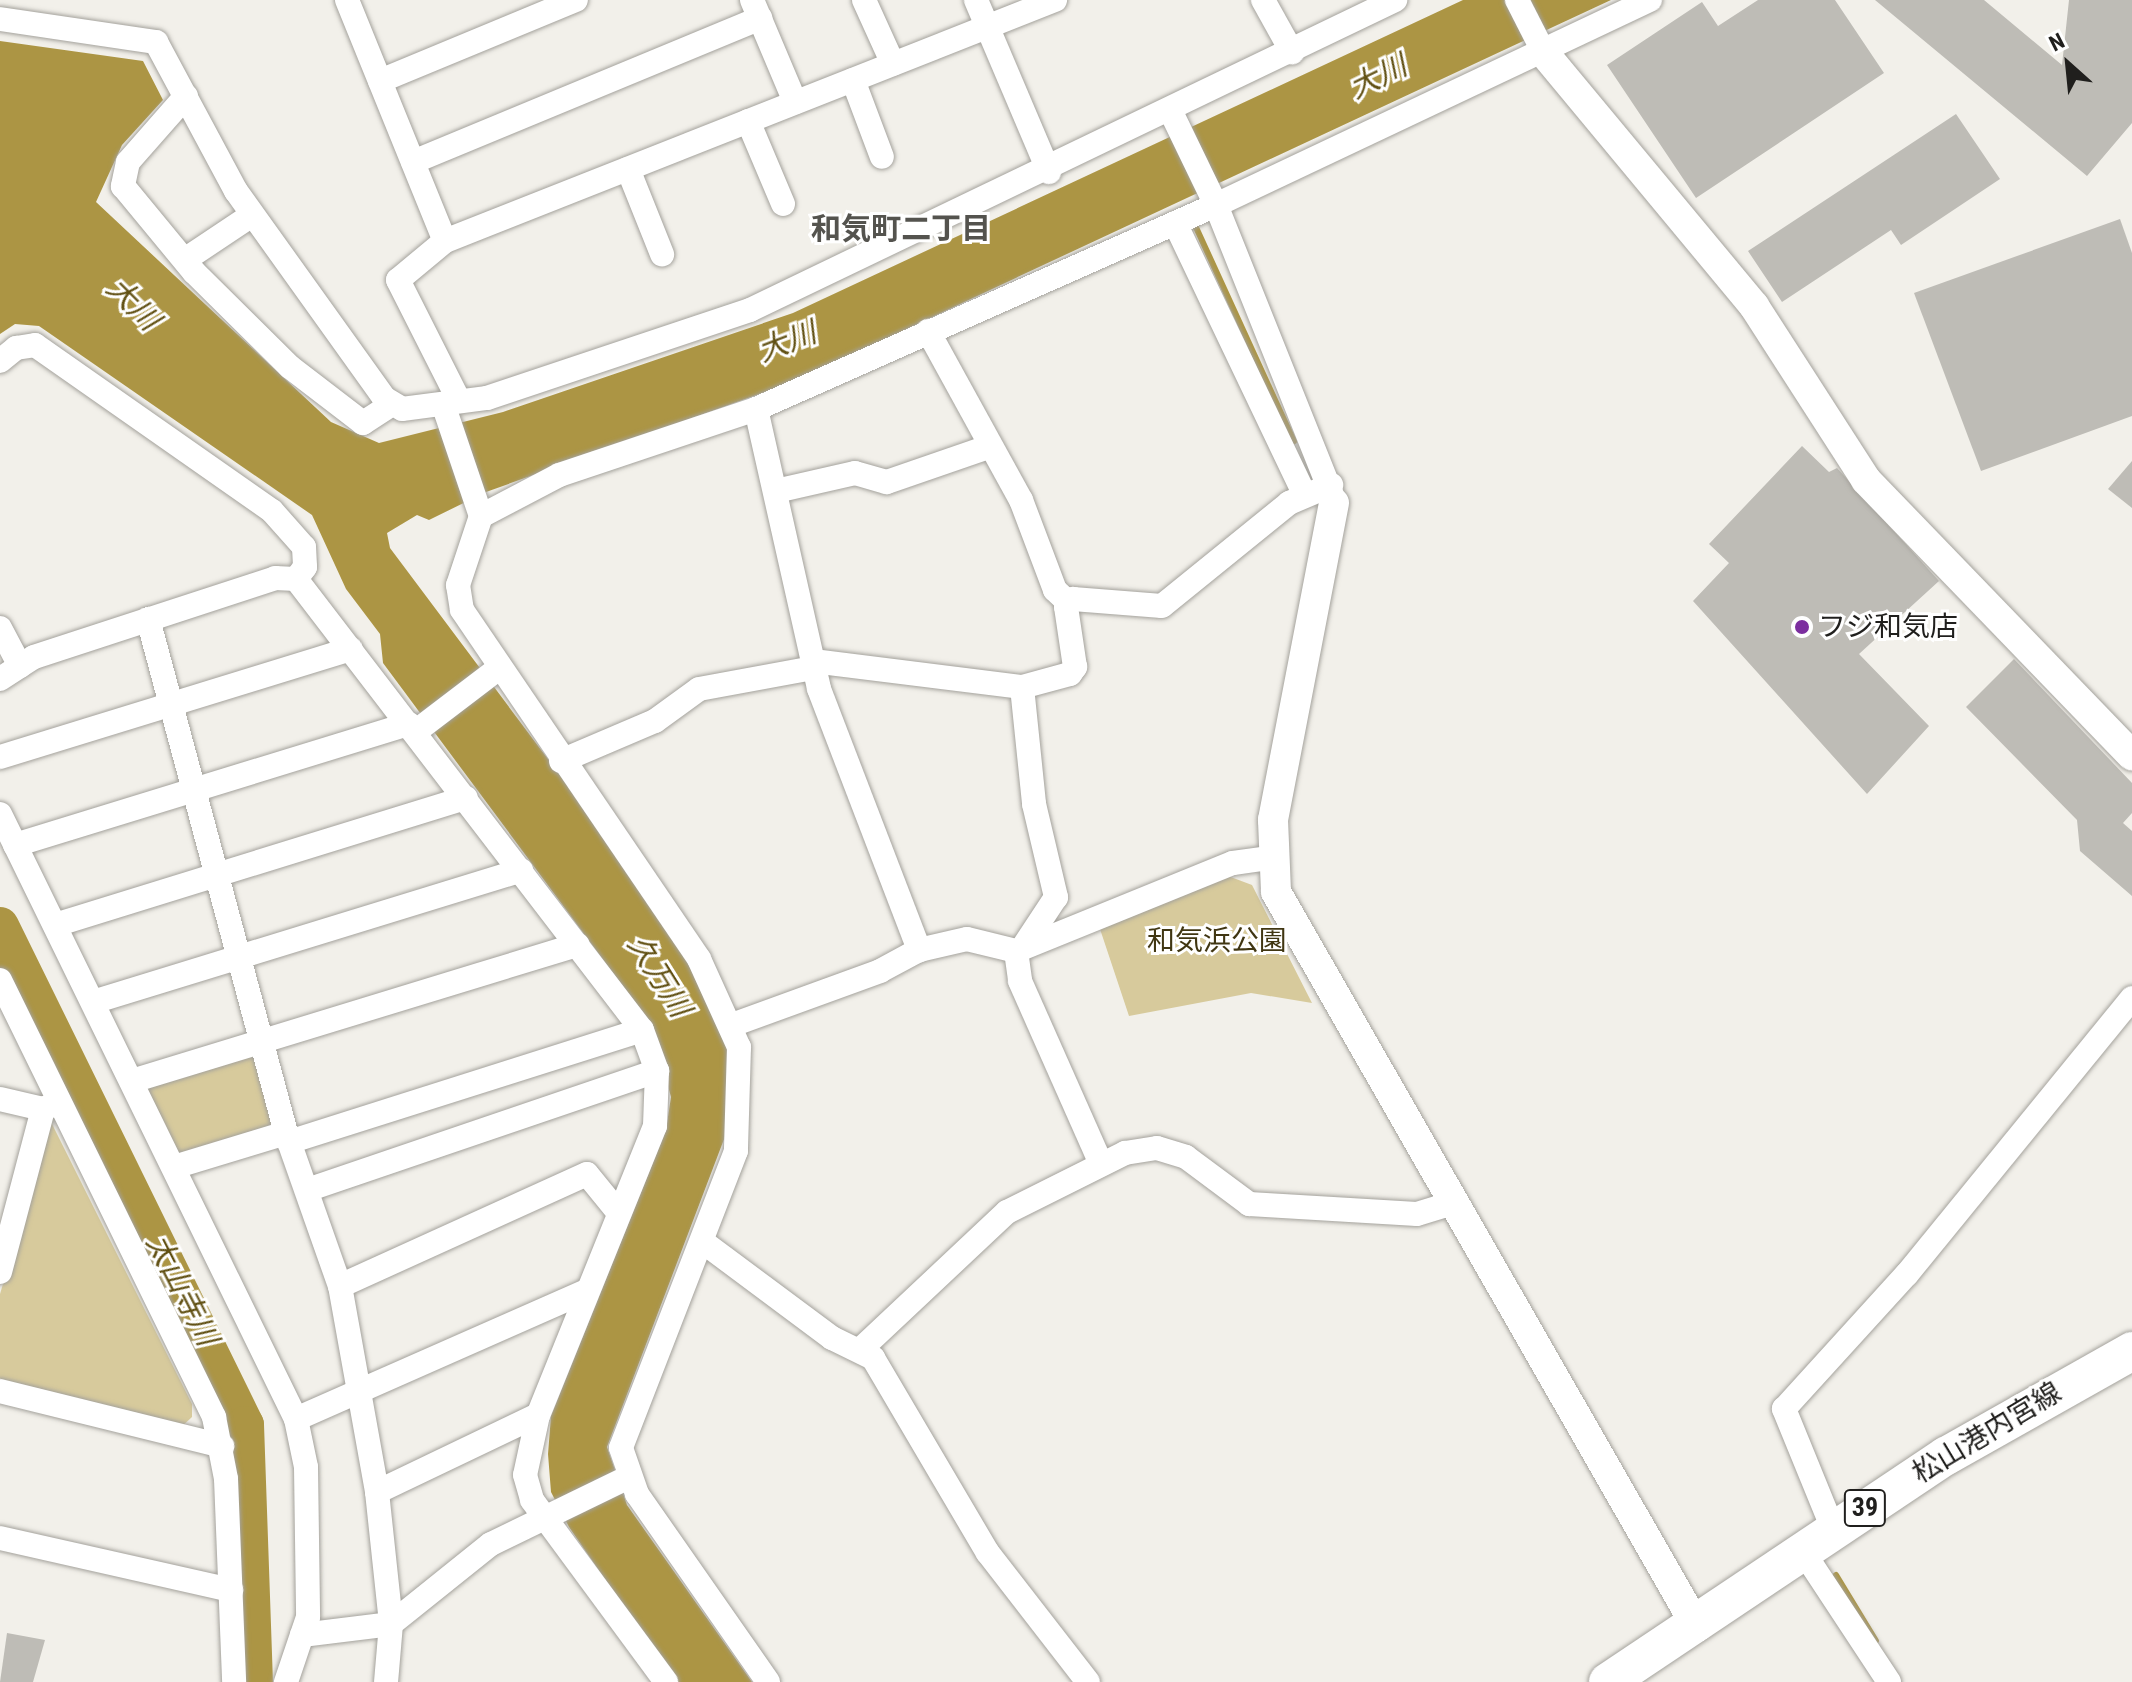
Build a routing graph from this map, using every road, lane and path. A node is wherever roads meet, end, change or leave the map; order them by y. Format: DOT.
graph roads {
  1 [pos="576,0"];
  2 [pos="864,0"];
  3 [pos="976,0"];
  4 [pos="1055,0"];
  5 [pos="1263,0"];
  6 [pos="1395,0"];
  7 [pos="1517,0"];
  8 [pos="1650,0"];
  9 [pos="350,1"];
  10 [pos="756,9"];
  11 [pos="0,19"];
  12 [pos="988,28"];
  13 [pos="1542,49"];
  14 [pos="1292,52"];
  15 [pos="893,64"];
  16 [pos="853,80"];
  17 [pos="380,81"];
  18 [pos="186,96"];
  19 [pos="795,102"];
  20 [pos="1172,116"];
  21 [pos="748,121"];
  22 [pos="882,157"];
  23 [pos="413,162"];
  24 [pos="628,169"];
  25 [pos="1049,172"];
  26 [pos="783,204"];
  27 [pos="1211,204"];
  28 [pos="252,215"];
  29 [pos="1178,222"];
  30 [pos="445,241"];
  31 [pos="662,254"];
  32 [pos="192,255"];
  33 [pos="928,331"];
  34 [pos="0,361"];
  35 [pos="391,405"];
  36 [pos="450,408"];
  37 [pos="756,409"];
  38 [pos="988,447"];
  39 [pos="776,491"];
  40 [pos="1304,493"];
  41 [pos="1333,494"];
  42 [pos="480,510"];
  43 [pos="296,579"];
  44 [pos="1069,603"];
  45 [pos="148,619"];
  46 [pos="0,628"];
  47 [pos="351,649"];
  48 [pos="813,664"];
  49 [pos="495,671"];
  50 [pos="10,672"];
  51 [pos="1022,687"];
  52 [pos="170,705"];
  53 [pos="416,727"];
  54 [pos="2132,755"];
  55 [pos="0,757"];
  56 [pos="561,761"];
  57 [pos="191,791"];
  58 [pos="466,798"];
  59 [pos="0,814"];
  60 [pos="15,845"];
  61 [pos="1270,858"];
  62 [pos="521,870"];
  63 [pos="214,876"];
  64 [pos="1056,897"];
  65 [pos="1082,922"];
  66 [pos="55,925"];
  67 [pos="578,945"];
  68 [pos="1020,948"];
  69 [pos="919,950"];
  70 [pos="237,958"];
  71 [pos="0,980"];
  72 [pos="2132,998"];
  73 [pos="93,1002"];
  74 [pos="732,1025"];
  75 [pos="642,1030"];
  76 [pos="260,1042"];
  77 [pos="657,1071"];
  78 [pos="132,1081"];
  79 [pos="0,1099"];
  80 [pos="51,1106"];
  81 [pos="288,1138"];
  82 [pos="1101,1164"];
  83 [pos="174,1167"];
  84 [pos="307,1190"];
  85 [pos="1450,1204"];
  86 [pos="618,1212"];
  87 [pos="703,1242"];
  88 [pos="3,1247"];
  89 [pos="0,1272"];
  90 [pos="340,1286"];
  91 [pos="584,1292"];
  92 [pos="861,1349"];
  93 [pos="2132,1351"];
  94 [pos="0,1391"];
  95 [pos="358,1391"];
  96 [pos="538,1415"];
  97 [pos="296,1419"];
  98 [pos="222,1446"];
  99 [pos="623,1479"];
  100 [pos="377,1492"];
  101 [pos="550,1513"];
  102 [pos="1833,1529"];
  103 [pos="0,1538"];
  104 [pos="1802,1550"];
  105 [pos="231,1590"];
  106 [pos="391,1624"];
  107 [pos="1697,1627"];
  108 [pos="302,1635"];
  109 [pos="234,1682"];
  110 [pos="286,1682"];
  111 [pos="386,1682"];
  112 [pos="666,1682"];
  113 [pos="768,1682"];
  114 [pos="1088,1682"];
  115 [pos="1608,1682"];
  116 [pos="1889,1682"];
  1 -- 17 [label="street"];
  2 -- 15 [label="street"];
  3 -- 12 [label="street"];
  4 -- 12 [label="street"];
  5 -- 14 [label="street"];
  6 -- 14 [label="street"];
  7 -- 13 [label="street"];
  8 -- 13 [label="street"];
  9 -- 17 [label="street"];
  10 -- 19 [label="street"];
  10 -- 23 [label="street"];
  11 -- 18 [label="street"];
  12 -- 15 [label="street"];
  12 -- 25 [label="street"];
  13 -- 27 [label="street"];
  13 -- 54 [label="street"];
  14 -- 20 [label="street"];
  15 -- 16 [label="street"];
  16 -- 19 [label="street"];
  16 -- 22 [label="street"];
  17 -- 23 [label="street"];
  18 -- 28 [label="street"];
  18 -- 35 [label="street"];
  19 -- 21 [label="street"];
  20 -- 25 [label="street"];
  20 -- 27 [label="street"];
  21 -- 24 [label="street"];
  21 -- 26 [label="street"];
  23 -- 30 [label="street"];
  24 -- 30 [label="street"];
  24 -- 31 [label="street"];
  25 -- 36 [label="street"];
  27 -- 29 [label="street"];
  27 -- 41 [label="street"];
  28 -- 32 [label="street"];
  28 -- 35 [label="street"];
  29 -- 33 [label="street"];
  29 -- 40 [label="street"];
  30 -- 36 [label="street"];
  33 -- 37 [label="street"];
  33 -- 38 [label="street"];
  34 -- 43 [label="street"];
  35 -- 36 [label="street"];
  36 -- 42 [label="street"];
  37 -- 39 [label="street"];
  37 -- 42 [label="street"];
  38 -- 39 [label="street"];
  38 -- 44 [label="street"];
  39 -- 48 [label="street"];
  40 -- 41 [label="street"];
  40 -- 44 [label="street"];
  41 -- 61 [label="street"];
  42 -- 49 [label="street"];
  43 -- 45 [label="street"];
  43 -- 47 [label="street"];
  44 -- 51 [label="street"];
  45 -- 50 [label="street"];
  45 -- 52 [label="street"];
  46 -- 50 [label="street"];
  47 -- 52 [label="street"];
  47 -- 53 [label="street"];
  48 -- 51 [label="street"];
  48 -- 56 [label="street"];
  48 -- 69 [label="street"];
  49 -- 53 [label="street"];
  49 -- 56 [label="street"];
  51 -- 64 [label="street"];
  52 -- 55 [label="street"];
  52 -- 57 [label="street"];
  53 -- 57 [label="street"];
  53 -- 58 [label="street"];
  56 -- 74 [label="street"];
  57 -- 60 [label="street"];
  57 -- 63 [label="street"];
  58 -- 62 [label="street"];
  58 -- 63 [label="street"];
  59 -- 60 [label="street"];
  60 -- 66 [label="street"];
  61 -- 65 [label="street"];
  61 -- 85 [label="street"];
  62 -- 67 [label="street"];
  62 -- 70 [label="street"];
  63 -- 66 [label="street"];
  63 -- 70 [label="street"];
  64 -- 65 [label="street"];
  64 -- 68 [label="street"];
  65 -- 68 [label="street"];
  66 -- 73 [label="street"];
  67 -- 75 [label="street"];
  67 -- 76 [label="street"];
  68 -- 69 [label="street"];
  68 -- 82 [label="street"];
  69 -- 74 [label="street"];
  70 -- 73 [label="street"];
  70 -- 76 [label="street"];
  71 -- 80 [label="street"];
  72 -- 102 [label="street"];
  73 -- 78 [label="street"];
  74 -- 87 [label="street"];
  75 -- 77 [label="street"];
  75 -- 81 [label="street"];
  76 -- 78 [label="street"];
  76 -- 81 [label="street"];
  77 -- 84 [label="street"];
  77 -- 86 [label="street"];
  78 -- 83 [label="street"];
  79 -- 80 [label="street"];
  80 -- 88 [label="street"];
  80 -- 98 [label="street"];
  81 -- 83 [label="street"];
  81 -- 84 [label="street"];
  82 -- 85 [label="street"];
  82 -- 92 [label="street"];
  83 -- 97 [label="street"];
  84 -- 90 [label="street"];
  85 -- 107 [label="street"];
  86 -- 90 [label="street"];
  86 -- 91 [label="street"];
  87 -- 92 [label="street"];
  87 -- 99 [label="street"];
  88 -- 89 [label="street"];
  90 -- 95 [label="street"];
  91 -- 95 [label="street"];
  91 -- 96 [label="street"];
  92 -- 114 [label="street"];
  93 -- 102 [label="main road, 松山港内宮線 / 39"];
  94 -- 98 [label="street"];
  95 -- 97 [label="street"];
  95 -- 100 [label="street"];
  96 -- 100 [label="street"];
  96 -- 101 [label="street"];
  97 -- 108 [label="street"];
  98 -- 105 [label="street"];
  99 -- 101 [label="street"];
  99 -- 113 [label="street"];
  100 -- 106 [label="street"];
  101 -- 106 [label="street"];
  101 -- 112 [label="street"];
  102 -- 104 [label="main road, 松山港内宮線 / 39"];
  103 -- 105 [label="street"];
  104 -- 107 [label="main road, 松山港内宮線 / 39"];
  104 -- 116 [label="street"];
  105 -- 109 [label="street"];
  106 -- 108 [label="street"];
  106 -- 111 [label="street"];
  107 -- 115 [label="main road, 松山港内宮線 / 39"];
  108 -- 110 [label="street"];
}
